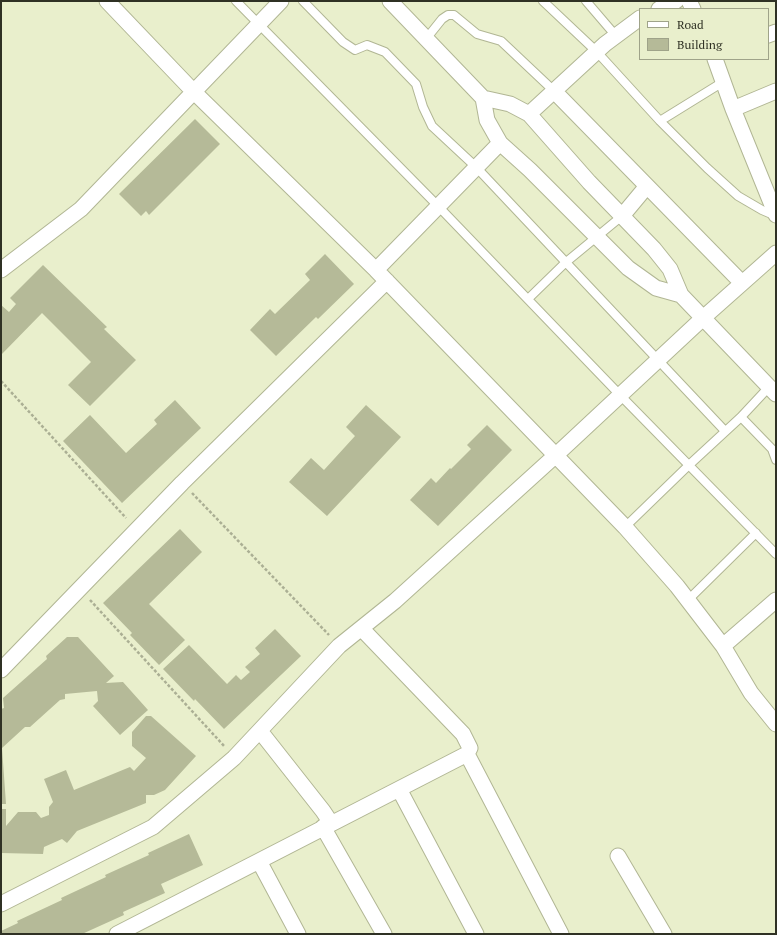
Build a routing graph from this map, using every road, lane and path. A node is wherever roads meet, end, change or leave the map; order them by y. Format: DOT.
graph roads {
  1 [pos="107,1"];
  2 [pos="236,1"];
  3 [pos="281,1"];
  4 [pos="303,1"];
  5 [pos="390,1"];
  6 [pos="543,1"];
  7 [pos="586,1"];
  8 [pos="676,1"];
  9 [pos="661,8"];
  10 [pos="639,19"];
  11 [pos="258,24"];
  12 [pos="616,36"];
  13 [pos="426,39"];
  14 [pos="597,52"];
  15 [pos="715,60"];
  16 [pos="723,82"];
  17 [pos="193,91"];
  18 [pos="554,91"];
  19 [pos="776,91"];
  20 [pos="483,98"];
  21 [pos="733,109"];
  22 [pos="529,114"];
  23 [pos="660,121"];
  24 [pos="500,143"];
  25 [pos="476,167"];
  26 [pos="648,186"];
  27 [pos="438,206"];
  28 [pos="776,215"];
  29 [pos="622,216"];
  30 [pos="596,236"];
  31 [pos="776,253"];
  32 [pos="565,263"];
  33 [pos="1,270"];
  34 [pos="376,270"];
  35 [pos="387,281"];
  36 [pos="742,283"];
  37 [pos="681,295"];
  38 [pos="528,299"];
  39 [pos="703,318"];
  40 [pos="657,360"];
  41 [pos="1,381"];
  42 [pos="773,391"];
  43 [pos="620,395"];
  44 [pos="741,417"];
  45 [pos="725,431"];
  46 [pos="556,455"];
  47 [pos="776,460"];
  48 [pos="688,465"];
  49 [pos="182,483"];
  50 [pos="625,527"];
  51 [pos="136,530"];
  52 [pos="756,533"];
  53 [pos="776,554"];
  54 [pos="80,589"];
  55 [pos="688,600"];
  56 [pos="774,606"];
  57 [pos="362,629"];
  58 [pos="339,646"];
  59 [pos="722,646"];
  60 [pos="1,670"];
  61 [pos="776,724"];
  62 [pos="260,731"];
  63 [pos="467,754"];
  64 [pos="234,758"];
  65 [pos="399,789"];
  66 [pos="327,825"];
  67 [pos="618,856"];
  68 [pos="259,861"];
  69 [pos="1,904"];
  70 [pos="117,934"];
  71 [pos="298,934"];
  72 [pos="384,934"];
  73 [pos="476,934"];
  74 [pos="561,934"];
  75 [pos="664,934"];
  1 -- 17 [label="street"];
  2 -- 11 [label="lane"];
  3 -- 11 [label="street"];
  4 -- 25 [label="lane"];
  5 -- 13 [label="street"];
  6 -- 14 [label="lane"];
  7 -- 12 [label="lane"];
  8 -- 9 [label="street"];
  10 -- 12 [label="street"];
  11 -- 17 [label="street"];
  11 -- 27 [label="lane"];
  12 -- 14 [label="street"];
  13 -- 18 [label="lane"];
  13 -- 20 [label="street"];
  14 -- 18 [label="street"];
  14 -- 23 [label="lane"];
  15 -- 16 [label="street"];
  16 -- 21 [label="street"];
  16 -- 23 [label="lane"];
  17 -- 33 [label="street"];
  17 -- 34 [label="street"];
  18 -- 22 [label="street"];
  18 -- 26 [label="street"];
  19 -- 21 [label="street"];
  20 -- 22 [label="street"];
  20 -- 24 [label="street"];
  21 -- 28 [label="street"];
  22 -- 29 [label="street"];
  23 -- 28 [label="lane"];
  24 -- 25 [label="street"];
  24 -- 30 [label="street"];
  25 -- 27 [label="street"];
  25 -- 32 [label="lane"];
  26 -- 29 [label="street"];
  26 -- 36 [label="street"];
  27 -- 34 [label="street"];
  27 -- 38 [label="lane"];
  29 -- 30 [label="lane"];
  29 -- 37 [label="street"];
  30 -- 32 [label="lane"];
  30 -- 37 [label="street"];
  31 -- 36 [label="street"];
  32 -- 38 [label="lane"];
  32 -- 40 [label="lane"];
  34 -- 35 [label="street"];
  35 -- 46 [label="street"];
  35 -- 49 [label="street"];
  36 -- 39 [label="street"];
  37 -- 39 [label="street"];
  38 -- 43 [label="lane"];
  39 -- 40 [label="street"];
  39 -- 42 [label="street"];
  40 -- 43 [label="street"];
  40 -- 45 [label="lane"];
  41 -- 51 [label="path"];
  42 -- 44 [label="lane"];
  43 -- 46 [label="street"];
  43 -- 48 [label="lane"];
  44 -- 45 [label="lane"];
  44 -- 47 [label="lane"];
  45 -- 48 [label="lane"];
  46 -- 50 [label="street"];
  46 -- 57 [label="street"];
  48 -- 50 [label="lane"];
  48 -- 52 [label="lane"];
  49 -- 51 [label="street"];
  49 -- 58 [label="path"];
  50 -- 55 [label="street"];
  51 -- 54 [label="street"];
  52 -- 53 [label="lane"];
  52 -- 55 [label="lane"];
  54 -- 60 [label="street"];
  54 -- 64 [label="path"];
  55 -- 59 [label="street"];
  56 -- 59 [label="street"];
  57 -- 58 [label="street"];
  57 -- 63 [label="street"];
  58 -- 62 [label="street"];
  59 -- 61 [label="street"];
  62 -- 64 [label="street"];
  62 -- 66 [label="street"];
  63 -- 65 [label="street"];
  63 -- 74 [label="street"];
  64 -- 69 [label="street"];
  65 -- 66 [label="street"];
  65 -- 73 [label="street"];
  66 -- 68 [label="street"];
  66 -- 72 [label="street"];
  67 -- 75 [label="street"];
  68 -- 70 [label="street"];
  68 -- 71 [label="street"];
}
